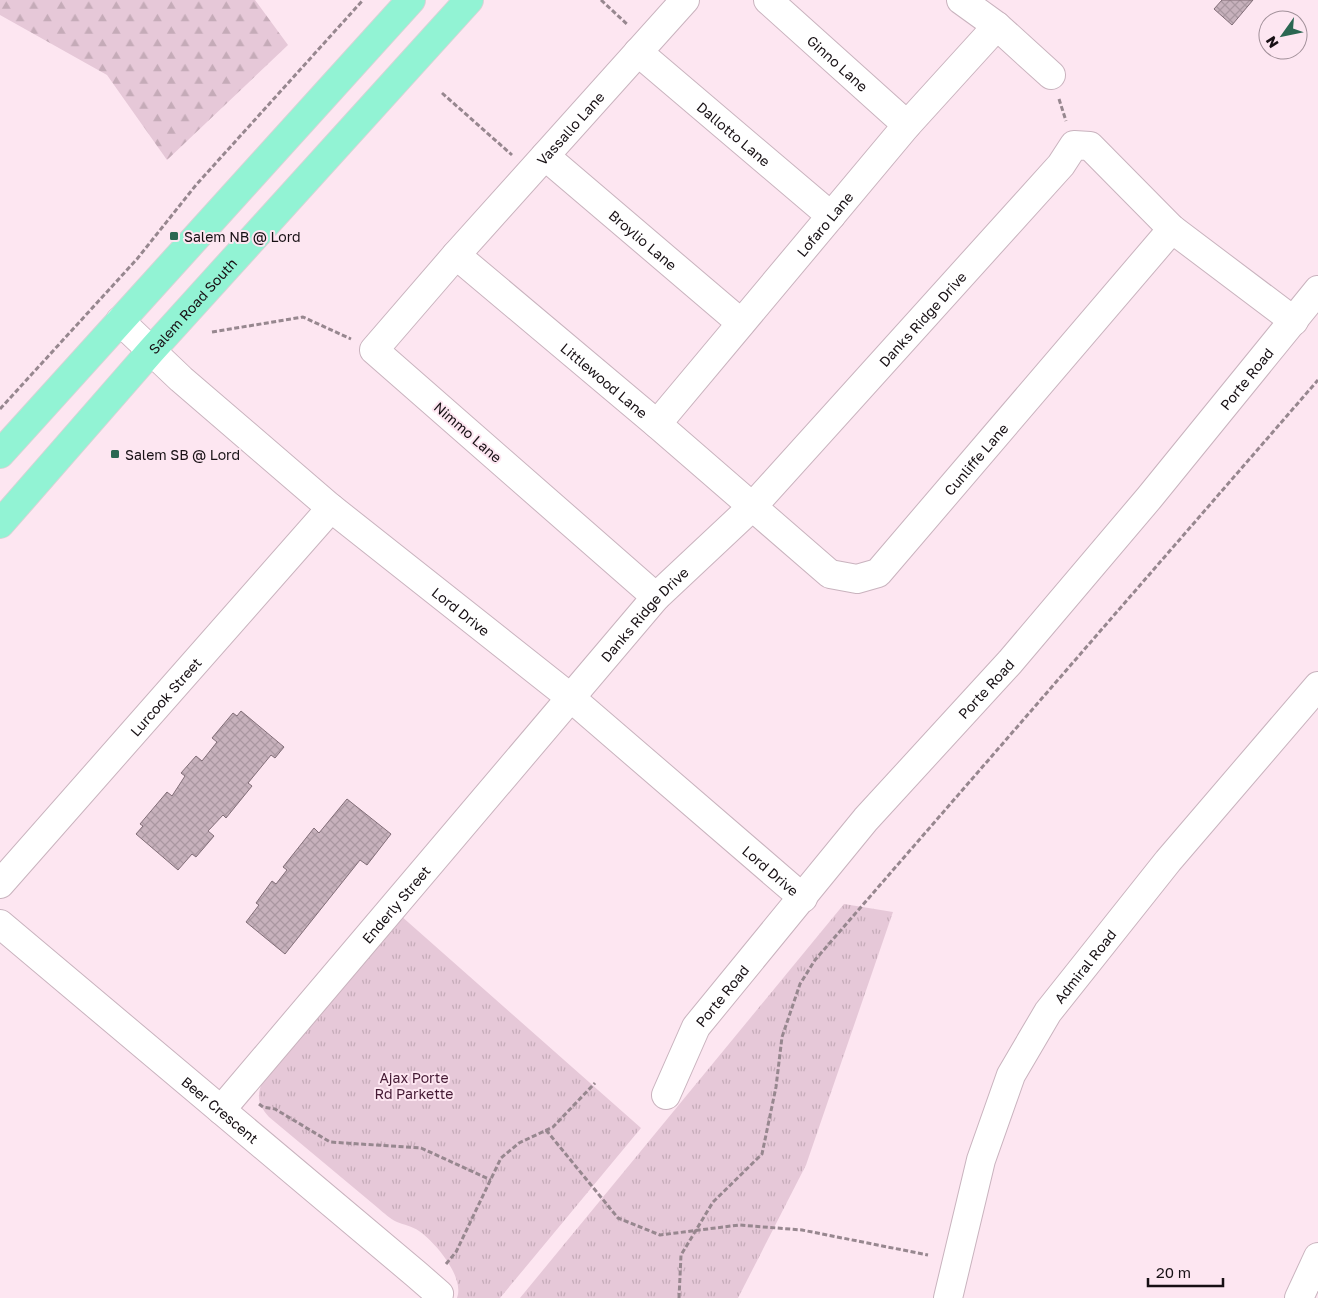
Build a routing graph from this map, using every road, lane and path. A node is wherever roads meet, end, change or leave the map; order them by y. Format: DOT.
graph roads {
  1 [pos="363,0"];
  2 [pos="411,0"];
  3 [pos="469,0"];
  4 [pos="601,0"];
  5 [pos="685,0"];
  6 [pos="768,0"];
  7 [pos="961,0"];
  8 [pos="997,26"];
  9 [pos="642,47"];
  10 [pos="1051,74"];
  11 [pos="442,93"];
  12 [pos="907,125"];
  13 [pos="1074,145"];
  14 [pos="538,164"];
  15 [pos="831,216"];
  16 [pos="1172,229"];
  17 [pos="456,255"];
  18 [pos="1318,290"];
  19 [pos="1294,321"];
  20 [pos="120,322"];
  21 [pos="741,323"];
  22 [pos="212,332"];
  23 [pos="374,350"];
  24 [pos="151,351"];
  25 [pos="1318,380"];
  26 [pos="0,409"];
  27 [pos="657,424"];
  28 [pos="0,454"];
  29 [pos="753,506"];
  30 [pos="331,508"];
  31 [pos="0,524"];
  32 [pos="656,597"];
  33 [pos="1318,686"];
  34 [pos="571,698"];
  35 [pos="0,884"];
  36 [pos="803,898"];
  37 [pos="0,924"];
  38 [pos="595,1083"];
  39 [pos="240,1087"];
  40 [pos="666,1095"];
  41 [pos="221,1110"];
  42 [pos="546,1130"];
  43 [pos="491,1180"];
  44 [pos="696,1231"];
  45 [pos="928,1255"];
  46 [pos="1318,1257"];
  47 [pos="440,1287"];
  48 [pos="679,1298"];
  49 [pos="948,1298"];
  50 [pos="1299,1298"];
  1 -- 26 [label="path"];
  2 -- 20 [label="main road"];
  3 -- 24 [label="main road, Salem Road South"];
  4 -- 9 [label="path"];
  5 -- 9 [label="street, Vassallo Lane"];
  6 -- 12 [label="street, Ginno Lane"];
  7 -- 8 [label="street"];
  8 -- 10 [label="street"];
  8 -- 12 [label="street, Lofaro Lane"];
  9 -- 14 [label="street, Vassallo Lane"];
  9 -- 15 [label="street, Dallotto Lane"];
  10 -- 13 [label="path"];
  11 -- 14 [label="path"];
  12 -- 15 [label="street, Lofaro Lane"];
  13 -- 16 [label="street"];
  13 -- 29 [label="street, Danks Ridge Drive"];
  14 -- 17 [label="street, Vassallo Lane"];
  14 -- 21 [label="street, Broylio Lane"];
  15 -- 21 [label="street, Lofaro Lane"];
  16 -- 19 [label="street"];
  16 -- 29 [label="street, Cunliffe Lane"];
  17 -- 23 [label="street"];
  17 -- 27 [label="street, Littlewood Lane"];
  18 -- 19 [label="street, Porte Road"];
  19 -- 36 [label="street, Porte Road"];
  20 -- 24 [label="street, Lord Drive"];
  20 -- 28 [label="main road"];
  21 -- 27 [label="street, Lofaro Lane"];
  22 -- 23 [label="path"];
  23 -- 32 [label="street, Nimmo Lane"];
  24 -- 30 [label="street, Lord Drive"];
  24 -- 31 [label="main road, Salem Road South"];
  25 -- 44 [label="path"];
  27 -- 29 [label="street, Littlewood Lane"];
  29 -- 32 [label="street, Danks Ridge Drive"];
  30 -- 34 [label="street, Lord Drive"];
  30 -- 35 [label="street, Lurcook Street"];
  32 -- 34 [label="street, Danks Ridge Drive"];
  33 -- 49 [label="street, Admiral Road"];
  34 -- 36 [label="street, Lord Drive"];
  34 -- 39 [label="street, Enderly Street"];
  36 -- 40 [label="street, Porte Road"];
  37 -- 41 [label="street, Beer Crescent"];
  38 -- 42 [label="path"];
  39 -- 41 [label="street, Enderly Street"];
  39 -- 43 [label="path"];
  41 -- 47 [label="street, Beer Crescent"];
  42 -- 43 [label="path"];
  42 -- 44 [label="path"];
  43 -- 47 [label="path"];
  44 -- 45 [label="path"];
  44 -- 48 [label="path"];
  46 -- 50 [label="street"];
}
